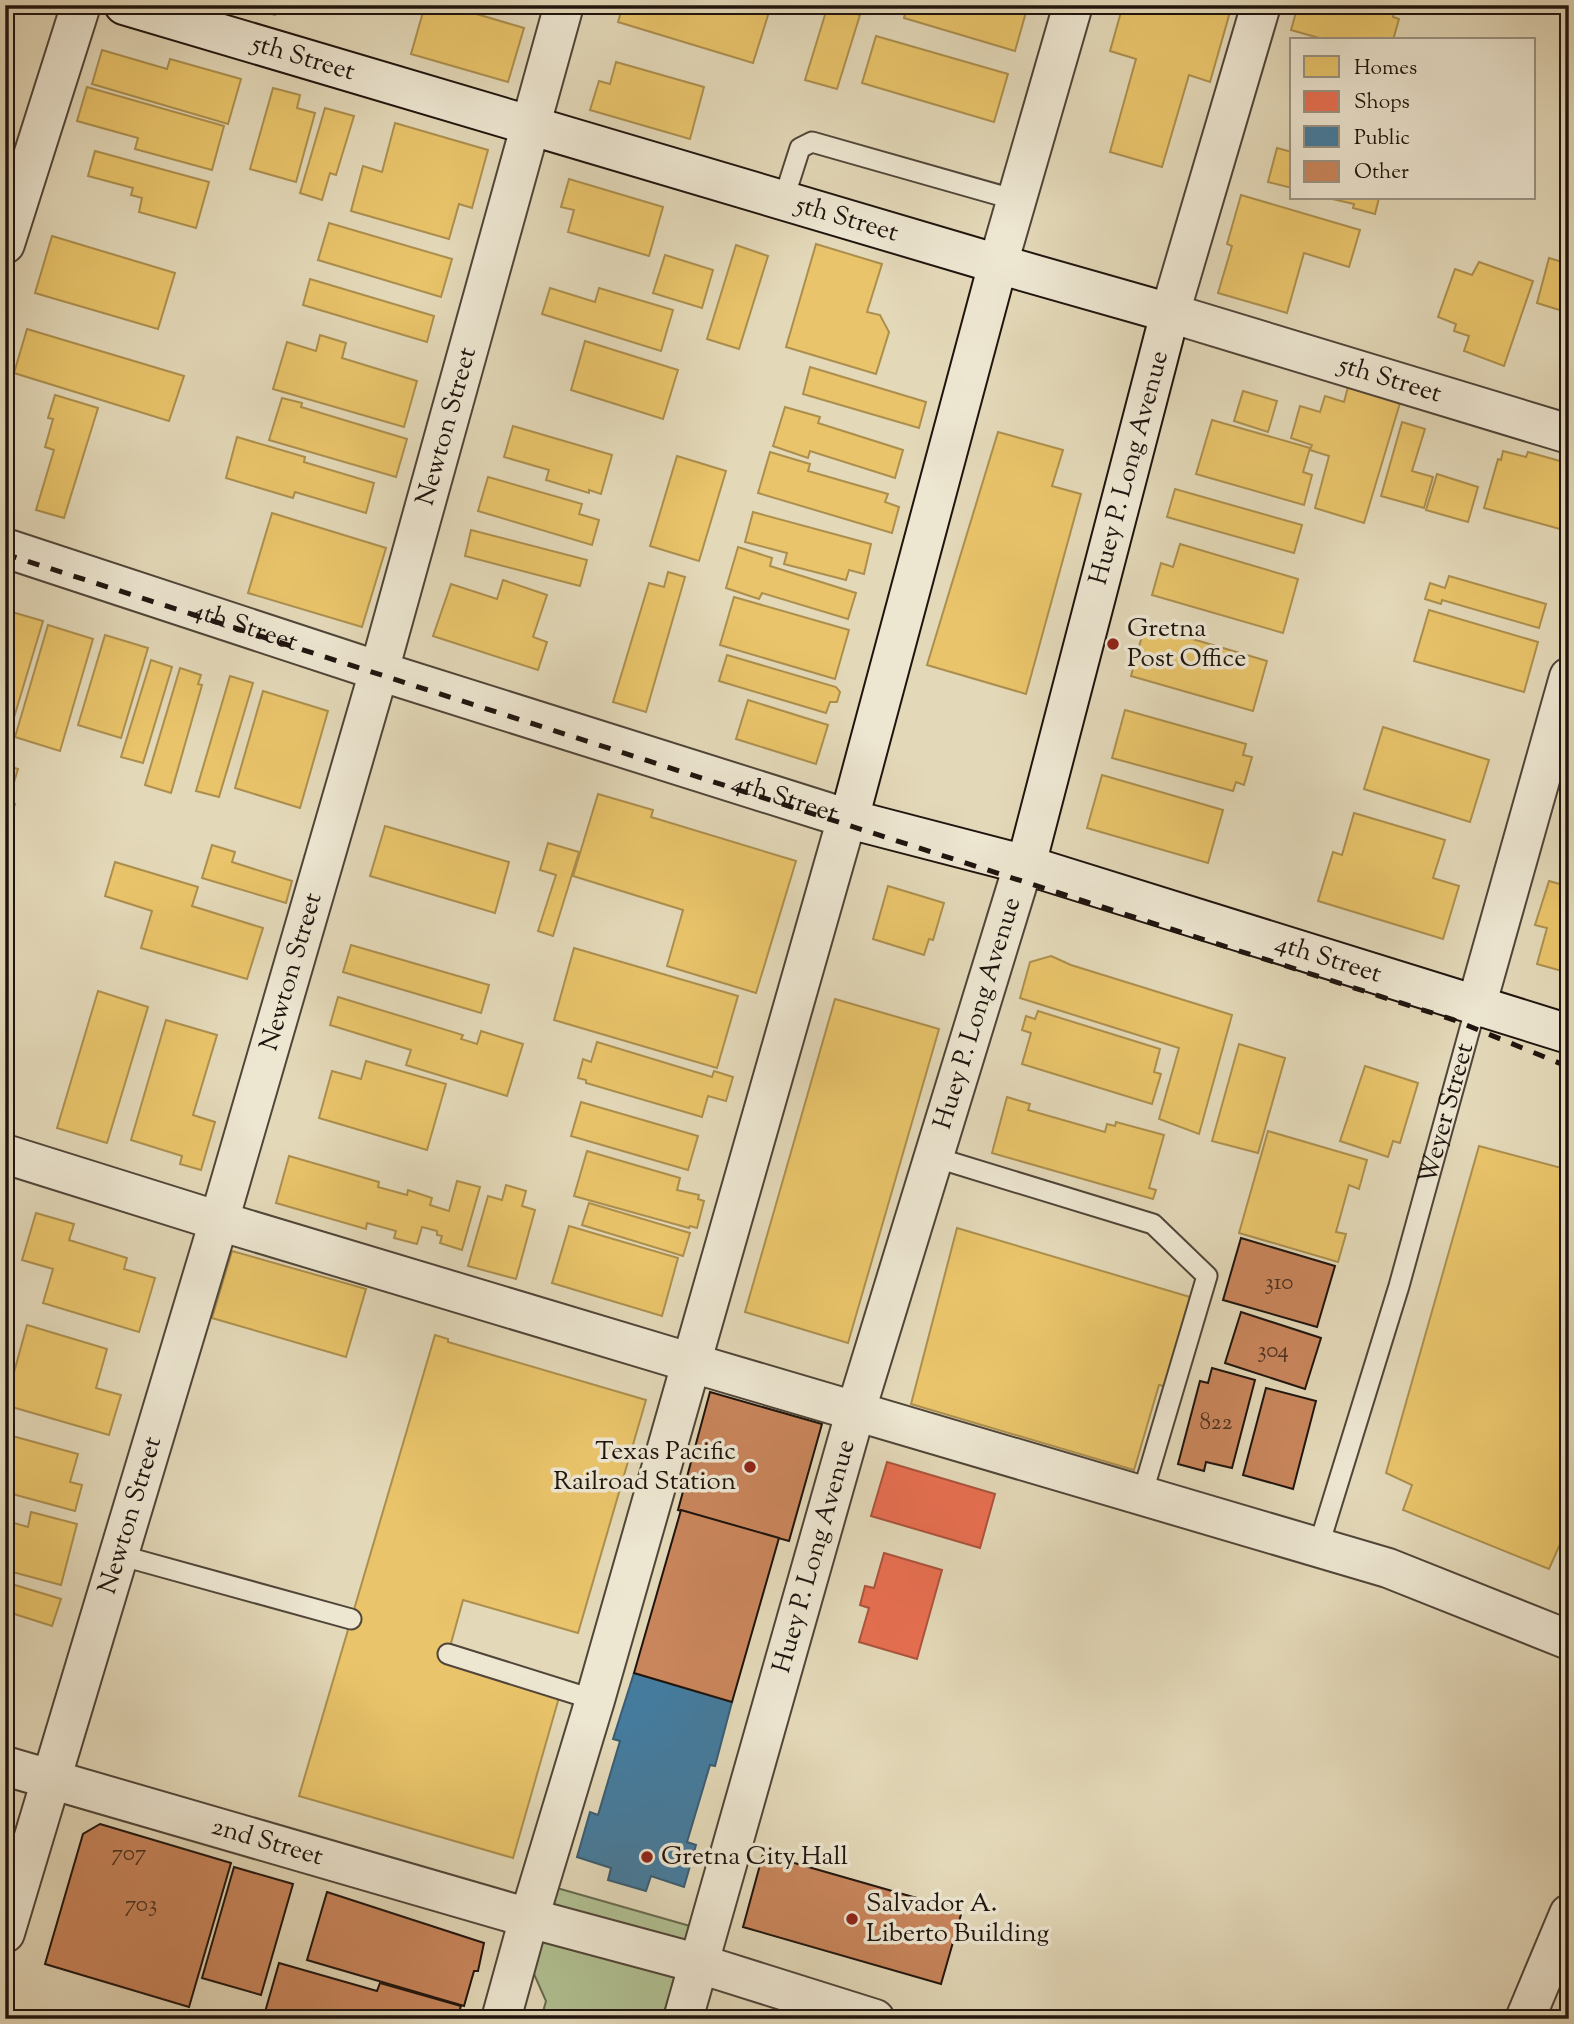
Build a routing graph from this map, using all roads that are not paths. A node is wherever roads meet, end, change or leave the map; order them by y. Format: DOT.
graph roads {
  1 [pos="81,5"];
  2 [pos="124,5"];
  3 [pos="564,5"];
  4 [pos="1073,5"];
  5 [pos="1261,5"];
  6 [pos="530,126"];
  7 [pos="1016,200"];
  8 [pos="783,201"];
  9 [pos="5,244"];
  10 [pos="998,264"];
  11 [pos="1170,313"];
  12 [pos="1569,434"];
  13 [pos="5,548"];
  14 [pos="379,671"];
  15 [pos="1569,677"];
  16 [pos="849,819"];
  17 [pos="1026,865"];
  18 [pos="1477,1003"];
  19 [pos="1569,1034"];
  20 [pos="5,1154"];
  21 [pos="934,1157"];
  22 [pos="219,1222"];
  23 [pos="692,1363"];
  24 [pos="856,1410"];
  25 [pos="1142,1495"];
  26 [pos="1318,1548"];
  27 [pos="119,1555"];
  28 [pos="351,1619"];
  29 [pos="1569,1640"];
  30 [pos="448,1654"];
  31 [pos="595,1700"];
  32 [pos="5,1766"];
  33 [pos="52,1780"];
  34 [pos="1569,1914"];
  35 [pos="528,1918"];
  36 [pos="5,1933"];
  37 [pos="700,1964"];
  38 [pos="501,2019"];
  39 [pos="683,2019"];
  40 [pos="875,2019"];
  41 [pos="1525,2019"];
  1 -- 9 [label="street"];
  2 -- 6 [label="street, 5th Street"];
  3 -- 6 [label="street, Newton Street"];
  4 -- 7 [label="street"];
  5 -- 11 [label="street, Huey P. Long Avenue"];
  6 -- 8 [label="street, 5th Street"];
  6 -- 14 [label="street, Newton Street"];
  7 -- 8 [label="lane"];
  7 -- 10 [label="street"];
  8 -- 10 [label="street, 5th Street"];
  10 -- 11 [label="street, 5th Street"];
  10 -- 16 [label="street"];
  11 -- 12 [label="street, 5th Street"];
  11 -- 17 [label="street, Huey P. Long Avenue"];
  13 -- 14 [label="street, 4th Street"];
  14 -- 16 [label="street, 4th Street"];
  14 -- 22 [label="street, Newton Street"];
  15 -- 18 [label="street, Weyer Street"];
  16 -- 17 [label="street, 4th Street"];
  16 -- 23 [label="street"];
  17 -- 18 [label="street, 4th Street"];
  17 -- 21 [label="street, Huey P. Long Avenue"];
  18 -- 19 [label="street, 4th Street"];
  18 -- 26 [label="lane, Weyer Street"];
  20 -- 22 [label="street"];
  21 -- 24 [label="street, Huey P. Long Avenue"];
  21 -- 25 [label="lane"];
  22 -- 23 [label="street"];
  22 -- 27 [label="street, Newton Street"];
  23 -- 24 [label="street"];
  23 -- 31 [label="street"];
  24 -- 25 [label="street"];
  24 -- 37 [label="street, Huey P. Long Avenue"];
  25 -- 26 [label="street"];
  26 -- 29 [label="street"];
  27 -- 28 [label="lane"];
  27 -- 33 [label="street, Newton Street"];
  30 -- 31 [label="lane"];
  31 -- 35 [label="street"];
  32 -- 33 [label="street, 2nd Street"];
  33 -- 35 [label="street, 2nd Street"];
  33 -- 36 [label="street, Newton Street"];
  34 -- 41 [label="street"];
  35 -- 37 [label="street, 2nd Street"];
  35 -- 38 [label="street"];
  37 -- 39 [label="street, Huey P. Long Avenue"];
  37 -- 40 [label="street"];
}
